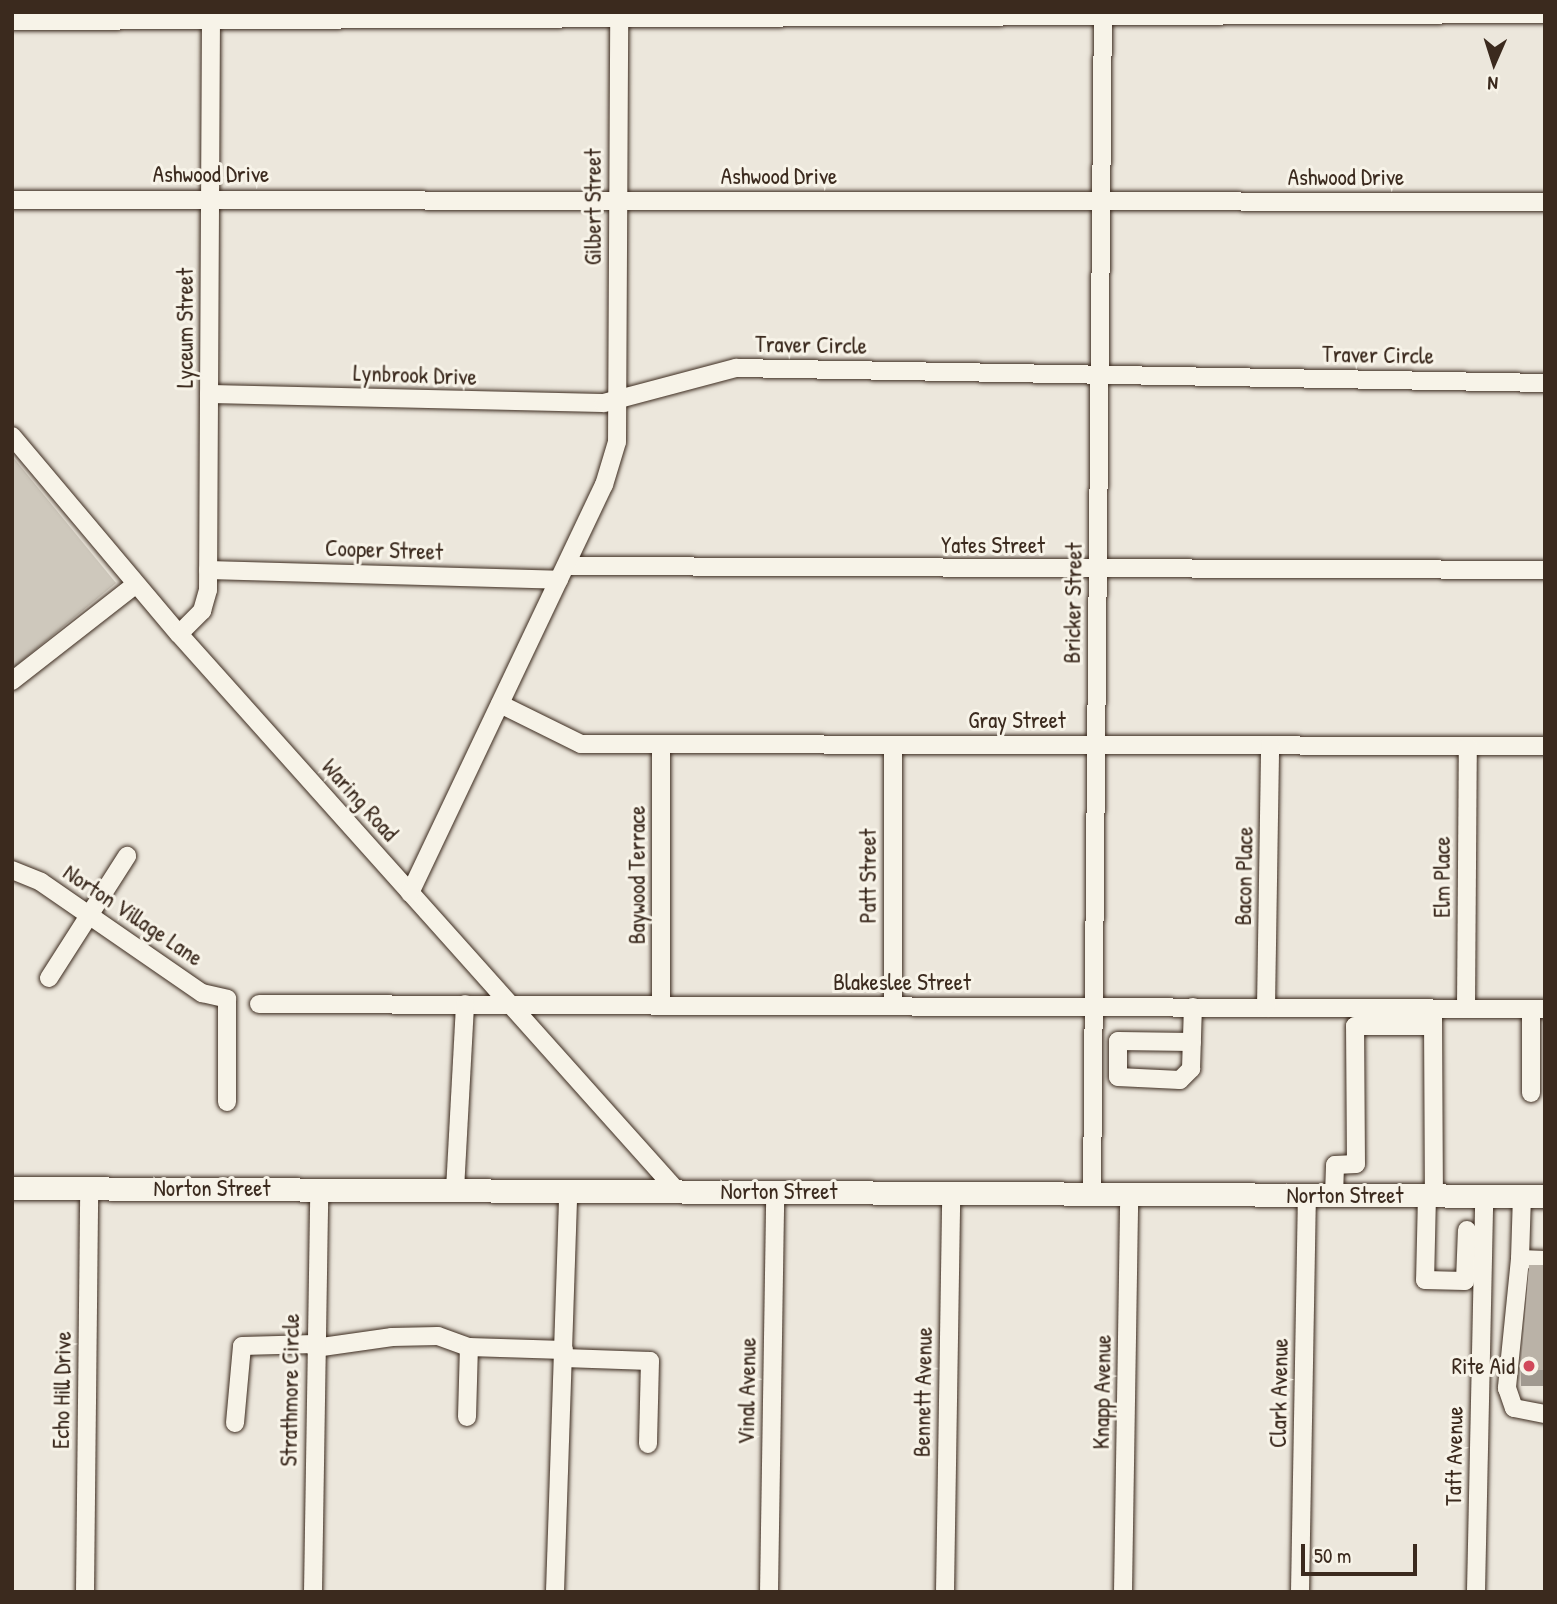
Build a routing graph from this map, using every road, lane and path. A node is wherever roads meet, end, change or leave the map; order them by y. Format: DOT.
graph roads {
  1 [pos="1103,14"];
  2 [pos="1545,14"];
  3 [pos="211,15"];
  4 [pos="619,15"];
  5 [pos="12,21"];
  6 [pos="210,198"];
  7 [pos="12,200"];
  8 [pos="617,200"];
  9 [pos="1101,201"];
  10 [pos="1545,202"];
  11 [pos="1100,373"];
  12 [pos="1545,383"];
  13 [pos="209,394"];
  14 [pos="619,402"];
  15 [pos="12,436"];
  16 [pos="208,570"];
  17 [pos="1098,570"];
  18 [pos="1545,570"];
  19 [pos="562,573"];
  20 [pos="136,584"];
  21 [pos="179,634"];
  22 [pos="12,681"];
  23 [pos="500,704"];
  24 [pos="1096,744"];
  25 [pos="661,745"];
  26 [pos="893,745"];
  27 [pos="1270,745"];
  28 [pos="1468,746"];
  29 [pos="1545,746"];
  30 [pos="127,856"];
  31 [pos="12,870"];
  32 [pos="410,894"];
  33 [pos="89,913"];
  34 [pos="49,978"];
  35 [pos="259,1004"];
  36 [pos="465,1004"];
  37 [pos="514,1005"];
  38 [pos="662,1006"];
  39 [pos="892,1006"];
  40 [pos="1094,1007"];
  41 [pos="1193,1007"];
  42 [pos="1266,1008"];
  43 [pos="1466,1009"];
  44 [pos="1538,1009"];
  45 [pos="1433,1017"];
  46 [pos="1192,1042"];
  47 [pos="1531,1093"];
  48 [pos="227,1102"];
  49 [pos="12,1188"];
  50 [pos="89,1188"];
  51 [pos="319,1189"];
  52 [pos="455,1190"];
  53 [pos="568,1191"];
  54 [pos="677,1191"];
  55 [pos="775,1191"];
  56 [pos="951,1192"];
  57 [pos="1092,1193"];
  58 [pos="1129,1194"];
  59 [pos="1307,1194"];
  60 [pos="1334,1195"];
  61 [pos="1430,1195"];
  62 [pos="1484,1195"];
  63 [pos="1522,1195"];
  64 [pos="1545,1196"];
  65 [pos="1466,1230"];
  66 [pos="1520,1259"];
  67 [pos="1545,1260"];
  68 [pos="1474,1282"];
  69 [pos="315,1346"];
  70 [pos="470,1347"];
  71 [pos="564,1354"];
  72 [pos="1545,1415"];
  73 [pos="467,1417"];
  74 [pos="235,1423"];
  75 [pos="648,1444"];
  76 [pos="85,1592"];
  77 [pos="313,1592"];
  78 [pos="555,1592"];
  79 [pos="769,1592"];
  80 [pos="945,1592"];
  81 [pos="1123,1592"];
  82 [pos="1300,1592"];
  83 [pos="1476,1592"];
  1 -- 2 [label="street"];
  1 -- 4 [label="street"];
  1 -- 9 [label="street, Bricker Street"];
  3 -- 4 [label="street"];
  3 -- 5 [label="street"];
  3 -- 6 [label="street, Lyceum Street"];
  4 -- 8 [label="street, Gilbert Street"];
  6 -- 7 [label="street, Ashwood Drive"];
  6 -- 8 [label="street, Ashwood Drive"];
  6 -- 13 [label="street, Lyceum Street"];
  8 -- 9 [label="street, Ashwood Drive"];
  8 -- 14 [label="street, Gilbert Street"];
  9 -- 10 [label="street, Ashwood Drive"];
  9 -- 11 [label="street, Bricker Street"];
  11 -- 12 [label="street, Traver Circle"];
  11 -- 14 [label="street, Traver Circle"];
  11 -- 17 [label="street, Bricker Street"];
  13 -- 14 [label="street, Lynbrook Drive"];
  13 -- 16 [label="street, Lyceum Street"];
  14 -- 19 [label="street"];
  15 -- 20 [label="street, Waring Road"];
  16 -- 19 [label="street, Cooper Street"];
  16 -- 21 [label="street, Lyceum Street"];
  17 -- 18 [label="street, Yates Street"];
  17 -- 19 [label="street, Yates Street"];
  17 -- 24 [label="street, Bricker Street"];
  19 -- 23 [label="street"];
  20 -- 21 [label="street, Waring Road"];
  20 -- 22 [label="street"];
  21 -- 32 [label="street, Waring Road"];
  23 -- 25 [label="street, Gray Street"];
  23 -- 32 [label="street"];
  24 -- 26 [label="street, Gray Street"];
  24 -- 27 [label="street, Gray Street"];
  24 -- 40 [label="street, Bricker Street"];
  25 -- 26 [label="street, Gray Street"];
  25 -- 38 [label="street, Baywood Terrace"];
  26 -- 39 [label="street, Patt Street"];
  27 -- 28 [label="street, Gray Street"];
  27 -- 42 [label="street, Bacon Place"];
  28 -- 29 [label="street, Gray Street"];
  28 -- 43 [label="street, Elm Place"];
  30 -- 33 [label="street"];
  31 -- 33 [label="street, Norton Village Lane"];
  32 -- 37 [label="street, Waring Road"];
  33 -- 34 [label="street"];
  33 -- 48 [label="street, Norton Village Lane"];
  35 -- 36 [label="street, Blakeslee Street"];
  36 -- 37 [label="street, Blakeslee Street"];
  36 -- 52 [label="street"];
  37 -- 38 [label="street, Blakeslee Street"];
  37 -- 54 [label="street, Waring Road"];
  38 -- 39 [label="street, Blakeslee Street"];
  39 -- 40 [label="street, Blakeslee Street"];
  40 -- 41 [label="street, Blakeslee Street"];
  40 -- 57 [label="street, Bricker Street"];
  41 -- 42 [label="street, Blakeslee Street"];
  41 -- 46 [label="street"];
  42 -- 45 [label="street, Blakeslee Street"];
  43 -- 44 [label="street, Blakeslee Street"];
  43 -- 45 [label="street, Blakeslee Street"];
  44 -- 47 [label="street"];
  45 -- 60 [label="street"];
  45 -- 61 [label="street"];
  49 -- 50 [label="main road, Norton Street"];
  50 -- 51 [label="main road, Norton Street"];
  50 -- 76 [label="street, Echo Hill Drive"];
  51 -- 52 [label="main road, Norton Street"];
  51 -- 69 [label="street, Strathmore Circle"];
  52 -- 53 [label="main road, Norton Street"];
  53 -- 54 [label="main road, Norton Street"];
  53 -- 71 [label="street"];
  54 -- 55 [label="main road, Norton Street"];
  55 -- 56 [label="main road, Norton Street"];
  55 -- 79 [label="street, Vinal Avenue"];
  56 -- 57 [label="main road, Norton Street"];
  56 -- 80 [label="street, Bennett Avenue"];
  57 -- 58 [label="main road, Norton Street"];
  58 -- 59 [label="main road, Norton Street"];
  58 -- 81 [label="street, Knapp Avenue"];
  59 -- 60 [label="main road, Norton Street"];
  59 -- 82 [label="street, Clark Avenue"];
  60 -- 61 [label="main road, Norton Street"];
  61 -- 62 [label="main road, Norton Street"];
  61 -- 68 [label="street"];
  62 -- 63 [label="main road, Norton Street"];
  62 -- 68 [label="street, Taft Avenue"];
  63 -- 64 [label="main road, Norton Street"];
  63 -- 66 [label="street"];
  65 -- 68 [label="street"];
  66 -- 67 [label="street"];
  66 -- 72 [label="street"];
  68 -- 83 [label="street, Taft Avenue"];
  69 -- 70 [label="street"];
  69 -- 74 [label="street"];
  69 -- 77 [label="street, Strathmore Circle"];
  70 -- 71 [label="street"];
  70 -- 73 [label="street"];
  71 -- 75 [label="street"];
  71 -- 78 [label="street"];
}
